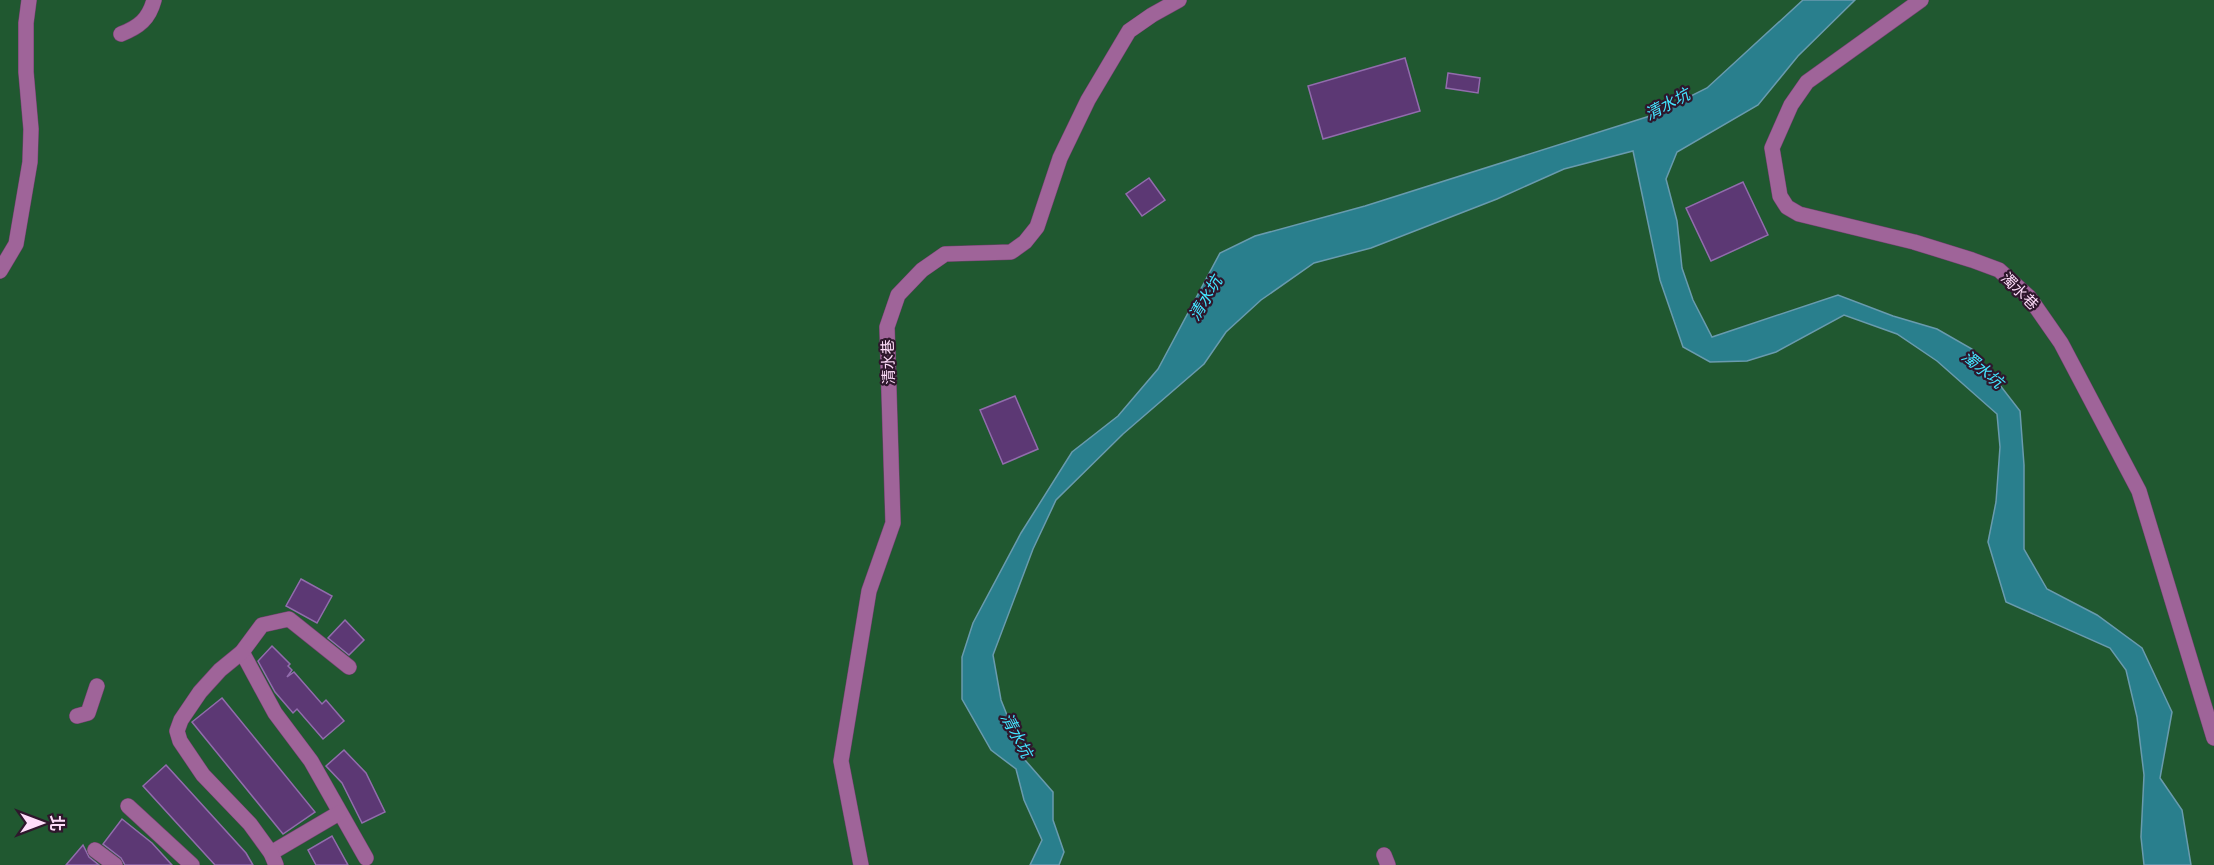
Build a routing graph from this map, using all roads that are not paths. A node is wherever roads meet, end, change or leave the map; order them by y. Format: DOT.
graph roads {
  1 [pos="29,0"];
  2 [pos="154,0"];
  3 [pos="1179,0"];
  4 [pos="1921,0"];
  5 [pos="122,34"];
  6 [pos="0,272"];
  7 [pos="242,652"];
  8 [pos="349,667"];
  9 [pos="97,686"];
  10 [pos="77,716"];
  11 [pos="2214,738"];
  12 [pos="129,806"];
  13 [pos="339,813"];
  14 [pos="95,850"];
  15 [pos="366,858"];
  16 [pos="273,859"];
  17 [pos="115,865"];
  18 [pos="192,865"];
  19 [pos="861,865"];
  1 -- 6 [label="lane"];
  2 -- 5 [label="lane"];
  3 -- 19 [label="lane, 清水巷"];
  4 -- 11 [label="lane, 濁水巷"];
  7 -- 8 [label="lane"];
  7 -- 13 [label="lane"];
  7 -- 16 [label="lane"];
  9 -- 10 [label="lane"];
  12 -- 18 [label="lane"];
  13 -- 15 [label="lane"];
  13 -- 16 [label="lane"];
  14 -- 17 [label="lane"];
}
